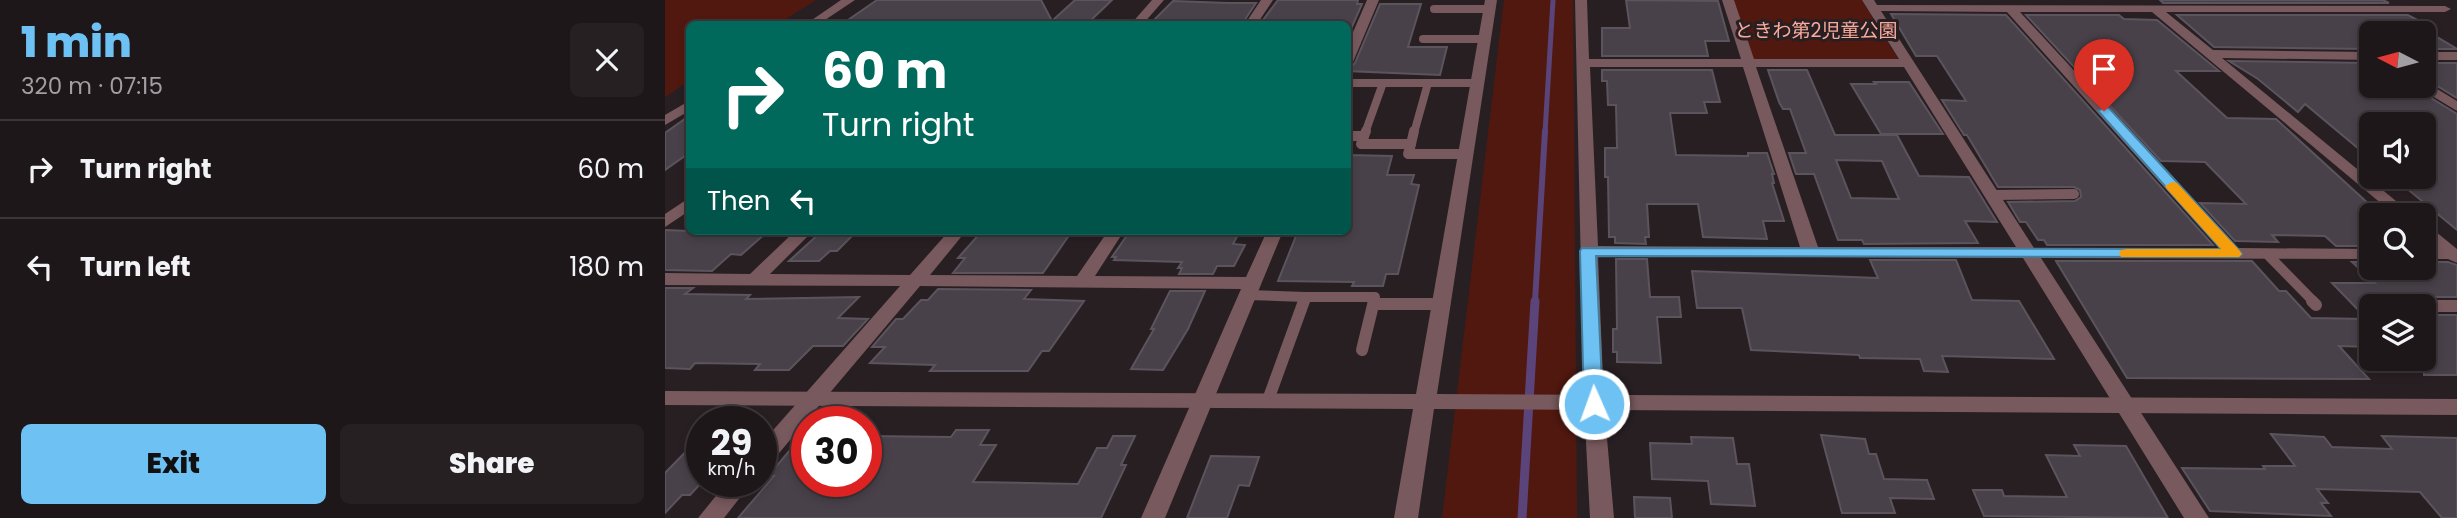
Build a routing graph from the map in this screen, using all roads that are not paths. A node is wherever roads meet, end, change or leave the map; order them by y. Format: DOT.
graph roads {
  1 [pos="849,0"];
  2 [pos="1158,0"];
  3 [pos="1267,0"];
  4 [pos="1373,0"];
  5 [pos="1581,0"];
  6 [pos="1728,0"];
  7 [pos="2428,0"];
  8 [pos="1491,4"];
  9 [pos="1870,4"];
  10 [pos="2150,4"];
  11 [pos="1434,9"];
  12 [pos="2011,9"];
  13 [pos="2445,9"];
  14 [pos="2457,16"];
  15 [pos="817,21"];
  16 [pos="1140,21"];
  17 [pos="1253,21"];
  18 [pos="1423,39"];
  19 [pos="1485,39"];
  20 [pos="1351,52"];
  21 [pos="2210,54"];
  22 [pos="2359,55"];
  23 [pos="2436,56"];
  24 [pos="2457,56"];
  25 [pos="1582,63"];
  26 [pos="1907,63"];
  27 [pos="1748,64"];
  28 [pos="1351,83"];
  29 [pos="1383,83"];
  30 [pos="1429,83"];
  31 [pos="1477,83"];
  32 [pos="2436,92"];
  33 [pos="2455,103"];
  34 [pos="686,107"];
  35 [pos="665,121"];
  36 [pos="1351,136"];
  37 [pos="1364,136"];
  38 [pos="1411,144"];
  39 [pos="1465,154"];
  40 [pos="2074,194"];
  41 [pos="1992,195"];
  42 [pos="2390,203"];
  43 [pos="686,205"];
  44 [pos="665,222"];
  45 [pos="802,235"];
  46 [pos="955,235"];
  47 [pos="1113,235"];
  48 [pos="1273,235"];
  49 [pos="2436,240"];
  50 [pos="1588,251"];
  51 [pos="1811,253"];
  52 [pos="2030,253"];
  53 [pos="2234,254"];
  54 [pos="2267,254"];
  55 [pos="2359,254"];
  56 [pos="2436,254"];
  57 [pos="2455,255"];
  58 [pos="665,279"];
  59 [pos="753,281"];
  60 [pos="1083,281"];
  61 [pos="914,282"];
  62 [pos="1249,289"];
  63 [pos="1305,297"];
  64 [pos="1374,304"];
  65 [pos="1441,304"];
  66 [pos="2316,305"];
  67 [pos="2436,306"];
  68 [pos="2457,306"];
  69 [pos="1362,350"];
  70 [pos="665,398"];
  71 [pos="813,399"];
  72 [pos="1201,400"];
  73 [pos="1268,400"];
  74 [pos="1425,401"];
  75 [pos="1594,404"];
  76 [pos="2127,405"];
  77 [pos="2457,407"];
  78 [pos="777,441"];
  79 [pos="728,497"];
  80 [pos="710,518"];
  81 [pos="1153,518"];
  82 [pos="1406,518"];
  83 [pos="1602,518"];
  84 [pos="2197,518"];
  1 -- 15 [label="street"];
  2 -- 16 [label="street"];
  3 -- 17 [label="street"];
  4 -- 20 [label="street"];
  5 -- 25 [label="street"];
  6 -- 27 [label="street"];
  7 -- 13 [label="street"];
  8 -- 11 [label="lane"];
  8 -- 19 [label="street"];
  9 -- 12 [label="street"];
  9 -- 26 [label="street"];
  10 -- 12 [label="street"];
  10 -- 13 [label="street"];
  10 -- 21 [label="street"];
  12 -- 53 [label="street"];
  13 -- 14 [label="street"];
  18 -- 19 [label="lane"];
  19 -- 31 [label="street"];
  21 -- 22 [label="street"];
  21 -- 42 [label="street"];
  23 -- 24 [label="street"];
  25 -- 27 [label="street"];
  25 -- 50 [label="street"];
  26 -- 27 [label="street"];
  26 -- 41 [label="street"];
  27 -- 51 [label="street"];
  28 -- 29 [label="street"];
  29 -- 30 [label="street"];
  29 -- 37 [label="lane"];
  30 -- 31 [label="street"];
  30 -- 38 [label="lane"];
  31 -- 39 [label="street"];
  32 -- 33 [label="street"];
  34 -- 35 [label="street"];
  36 -- 37 [label="lane"];
  37 -- 38 [label="lane"];
  38 -- 39 [label="lane"];
  39 -- 65 [label="street"];
  40 -- 41 [label="lane"];
  41 -- 52 [label="street"];
  43 -- 44 [label="street"];
  45 -- 59 [label="street"];
  46 -- 61 [label="street"];
  47 -- 60 [label="street"];
  48 -- 62 [label="street"];
  49 -- 57 [label="street"];
  50 -- 51 [label="street"];
  50 -- 75 [label="street"];
  51 -- 52 [label="street"];
  52 -- 53 [label="street"];
  52 -- 76 [label="street"];
  53 -- 54 [label="street"];
  54 -- 55 [label="street"];
  54 -- 66 [label="lane"];
  56 -- 57 [label="street"];
  58 -- 59 [label="street"];
  59 -- 61 [label="street"];
  60 -- 61 [label="street"];
  60 -- 62 [label="street"];
  61 -- 71 [label="street"];
  62 -- 63 [label="lane"];
  62 -- 72 [label="street"];
  63 -- 64 [label="lane"];
  63 -- 73 [label="lane"];
  64 -- 65 [label="lane"];
  64 -- 69 [label="lane"];
  65 -- 74 [label="street"];
  67 -- 68 [label="lane"];
  70 -- 71 [label="street"];
  71 -- 72 [label="street"];
  71 -- 78 [label="street"];
  72 -- 73 [label="street"];
  72 -- 81 [label="street"];
  73 -- 74 [label="street"];
  74 -- 75 [label="street"];
  74 -- 82 [label="street"];
  75 -- 76 [label="street"];
  75 -- 83 [label="street"];
  76 -- 77 [label="street"];
  76 -- 84 [label="street"];
  79 -- 80 [label="street"];
}
